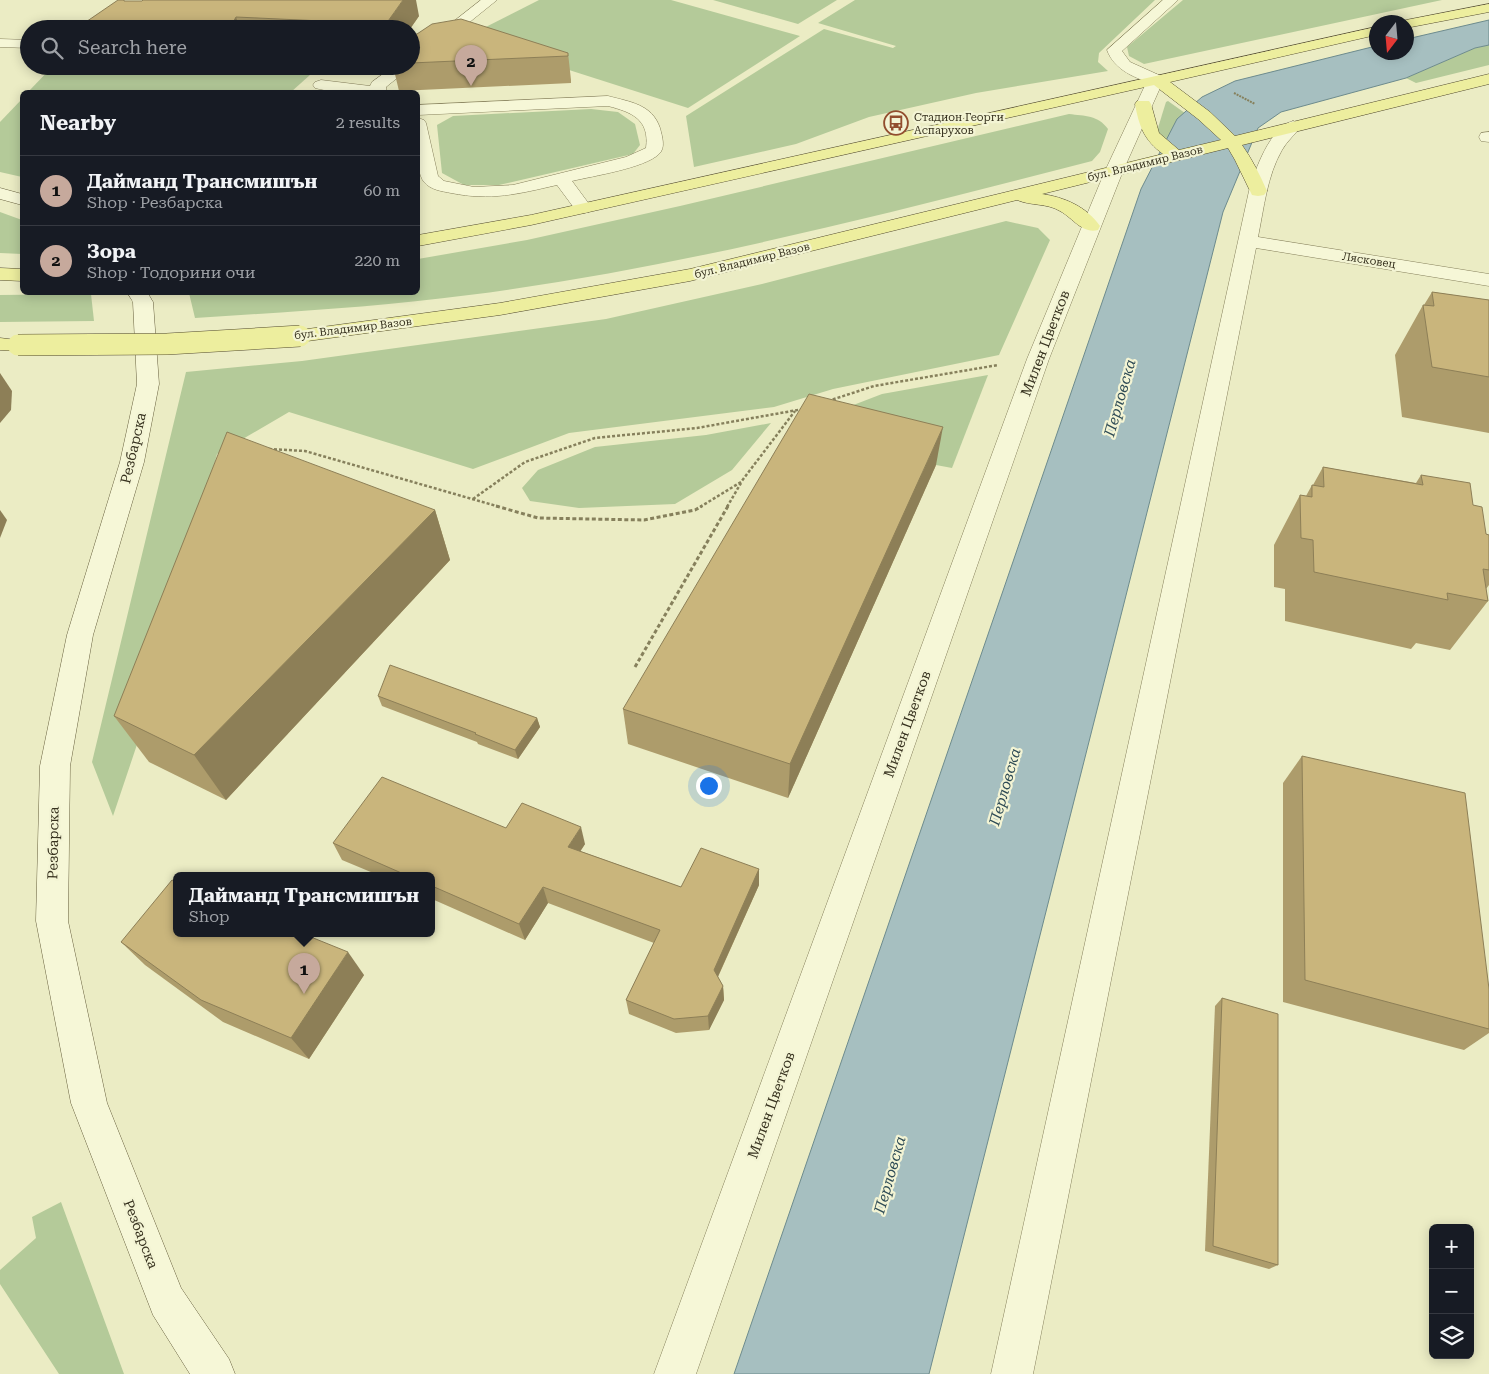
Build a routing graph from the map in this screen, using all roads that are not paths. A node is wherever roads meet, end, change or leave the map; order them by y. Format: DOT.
graph roads {
  1 [pos="490,0"];
  2 [pos="1171,0"];
  3 [pos="1489,8"];
  4 [pos="1414,22"];
  5 [pos="1369,32"];
  6 [pos="0,43"];
  7 [pos="20,44"];
  8 [pos="420,54"];
  9 [pos="390,75"];
  10 [pos="1156,79"];
  11 [pos="1489,79"];
  12 [pos="321,85"];
  13 [pos="362,90"];
  14 [pos="378,90"];
  15 [pos="1143,104"];
  16 [pos="420,121"];
  17 [pos="1293,126"];
  18 [pos="420,130"];
  19 [pos="1230,141"];
  20 [pos="1175,155"];
  21 [pos="1114,171"];
  22 [pos="561,178"];
  23 [pos="1258,191"];
  24 [pos="0,193"];
  25 [pos="1013,195"];
  26 [pos="20,199"];
  27 [pos="583,208"];
  28 [pos="1091,226"];
  29 [pos="420,241"];
  30 [pos="1249,241"];
  31 [pos="0,274"];
  32 [pos="20,275"];
  33 [pos="1489,280"];
  34 [pos="139,295"];
  35 [pos="9,345"];
  36 [pos="214,1374"];
  37 [pos="675,1374"];
  38 [pos="1012,1374"];
  1 -- 8 [label="street"];
  2 -- 10 [label="street"];
  3 -- 4 [label="main road"];
  5 -- 10 [label="main road"];
  6 -- 7 [label="street"];
  9 -- 14 [label="street"];
  10 -- 15 [label="street, Милен Цветков"];
  10 -- 19 [label="main road"];
  10 -- 27 [label="main road"];
  11 -- 17 [label="main road, бул. Владимир Вазов"];
  12 -- 13 [label="street"];
  15 -- 20 [label="main road"];
  15 -- 21 [label="street, Милен Цветков"];
  16 -- 22 [label="street"];
  17 -- 19 [label="main road, бул. Владимир Вазов"];
  17 -- 23 [label="street"];
  18 -- 22 [label="street"];
  19 -- 20 [label="main road, бул. Владимир Вазов"];
  19 -- 23 [label="main road"];
  20 -- 21 [label="main road, бул. Владимир Вазов"];
  21 -- 25 [label="main road, бул. Владимир Вазов"];
  21 -- 28 [label="street, Милен Цветков"];
  22 -- 27 [label="street"];
  23 -- 30 [label="street"];
  24 -- 26 [label="street"];
  25 -- 28 [label="main road"];
  25 -- 35 [label="main road, бул. Владимир Вазов, bridge"];
  27 -- 29 [label="main road"];
  28 -- 37 [label="street, Милен Цветков"];
  30 -- 33 [label="street, Лясковец"];
  30 -- 38 [label="street"];
  31 -- 32 [label="main road"];
  34 -- 36 [label="street, Резбарска"];
}
